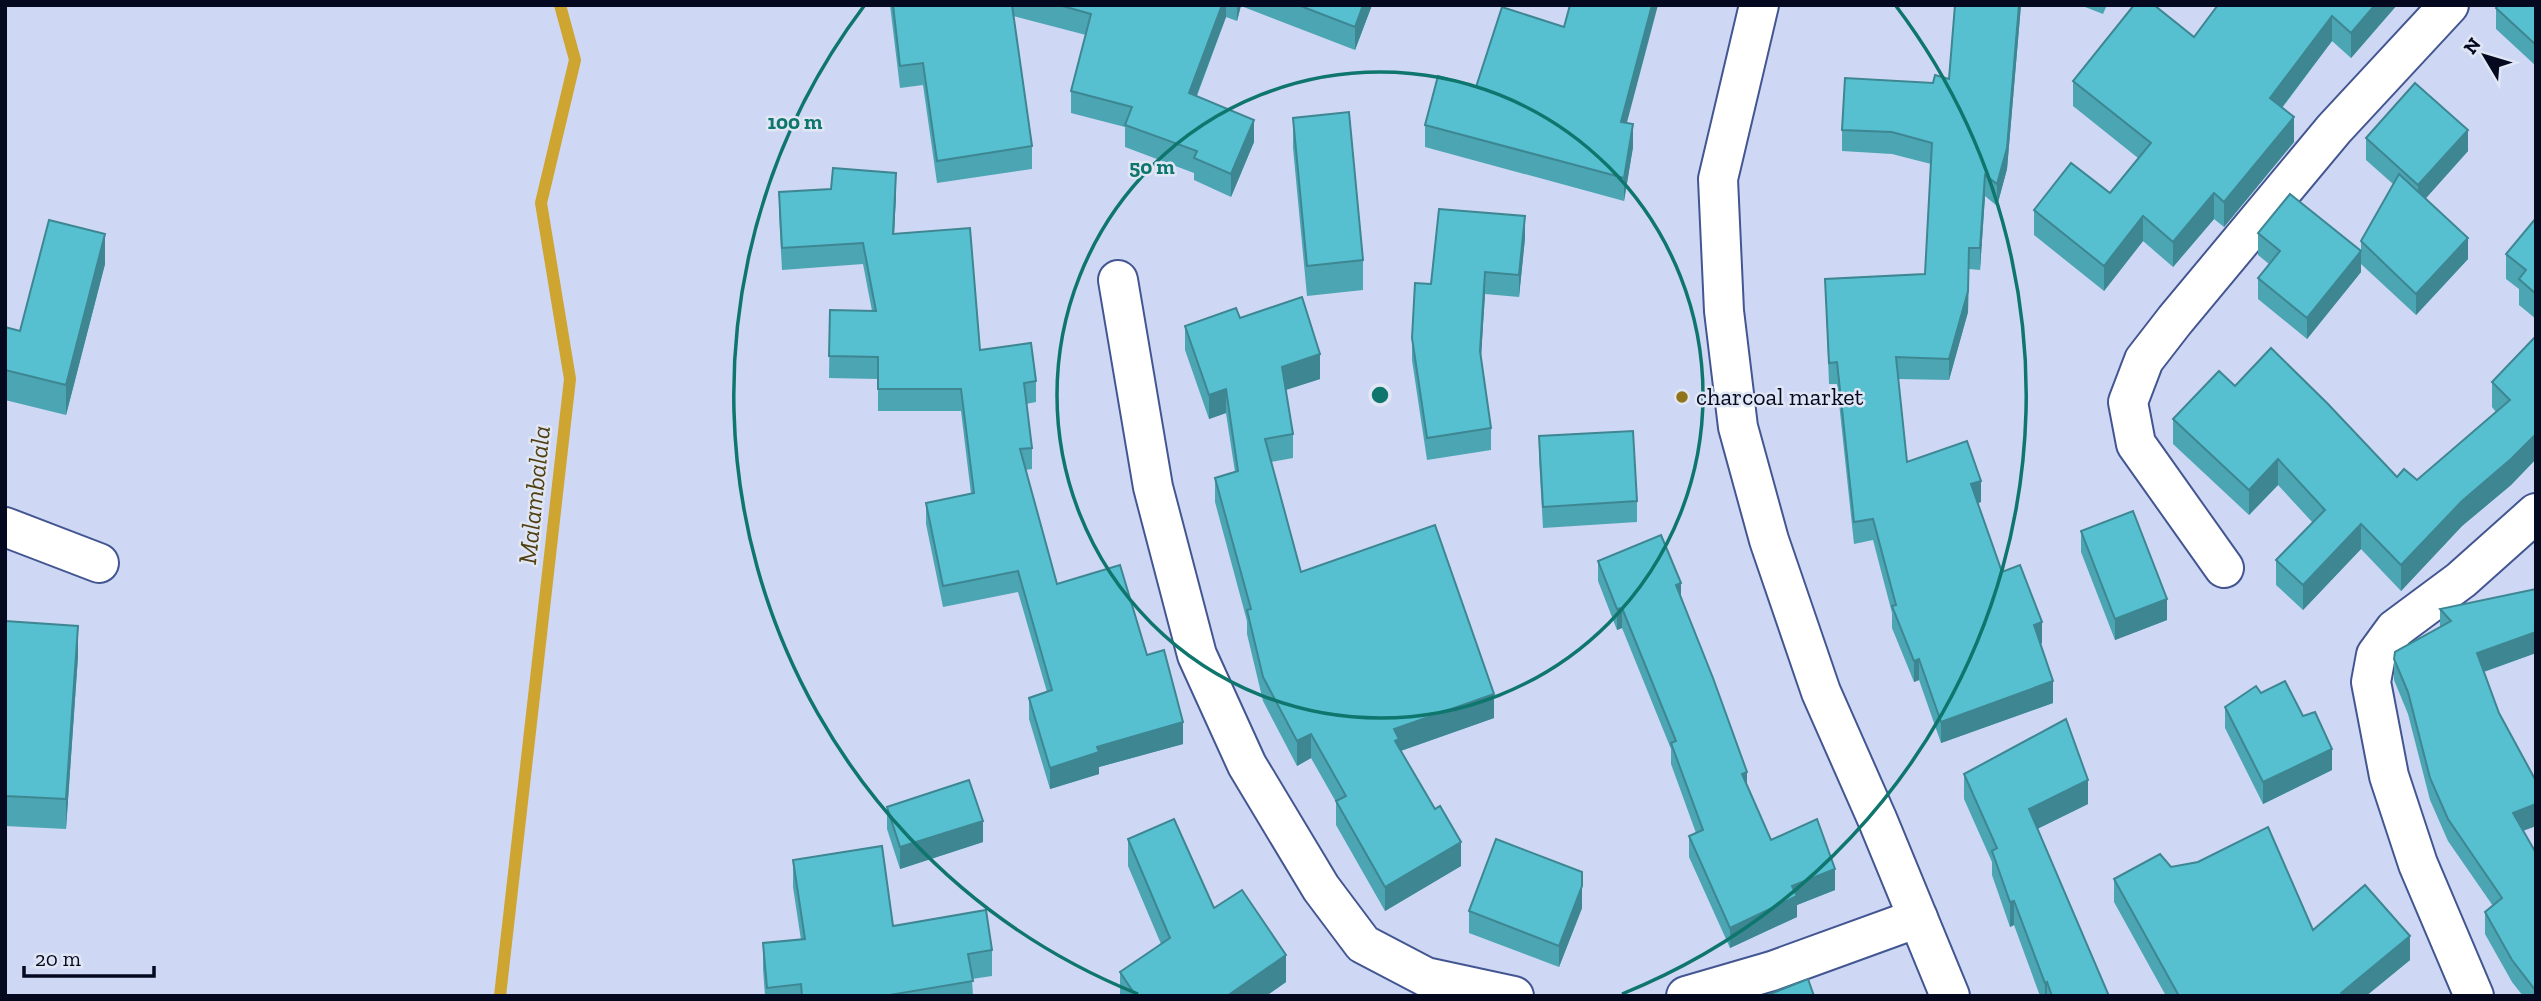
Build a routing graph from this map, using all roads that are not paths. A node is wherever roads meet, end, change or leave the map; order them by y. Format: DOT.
graph roads {
  1 [pos="1759,5"];
  2 [pos="2449,5"];
  3 [pos="1118,281"];
  4 [pos="2536,513"];
  5 [pos="5,527"];
  6 [pos="99,563"];
  7 [pos="2224,568"];
  8 [pos="1918,918"];
  9 [pos="1514,996"];
  10 [pos="1686,996"];
  11 [pos="1950,996"];
  12 [pos="2474,996"];
  1 -- 8 [label="street"];
  2 -- 7 [label="street"];
  3 -- 9 [label="street"];
  4 -- 12 [label="street"];
  5 -- 6 [label="street"];
  8 -- 10 [label="street"];
  8 -- 11 [label="street"];
}
